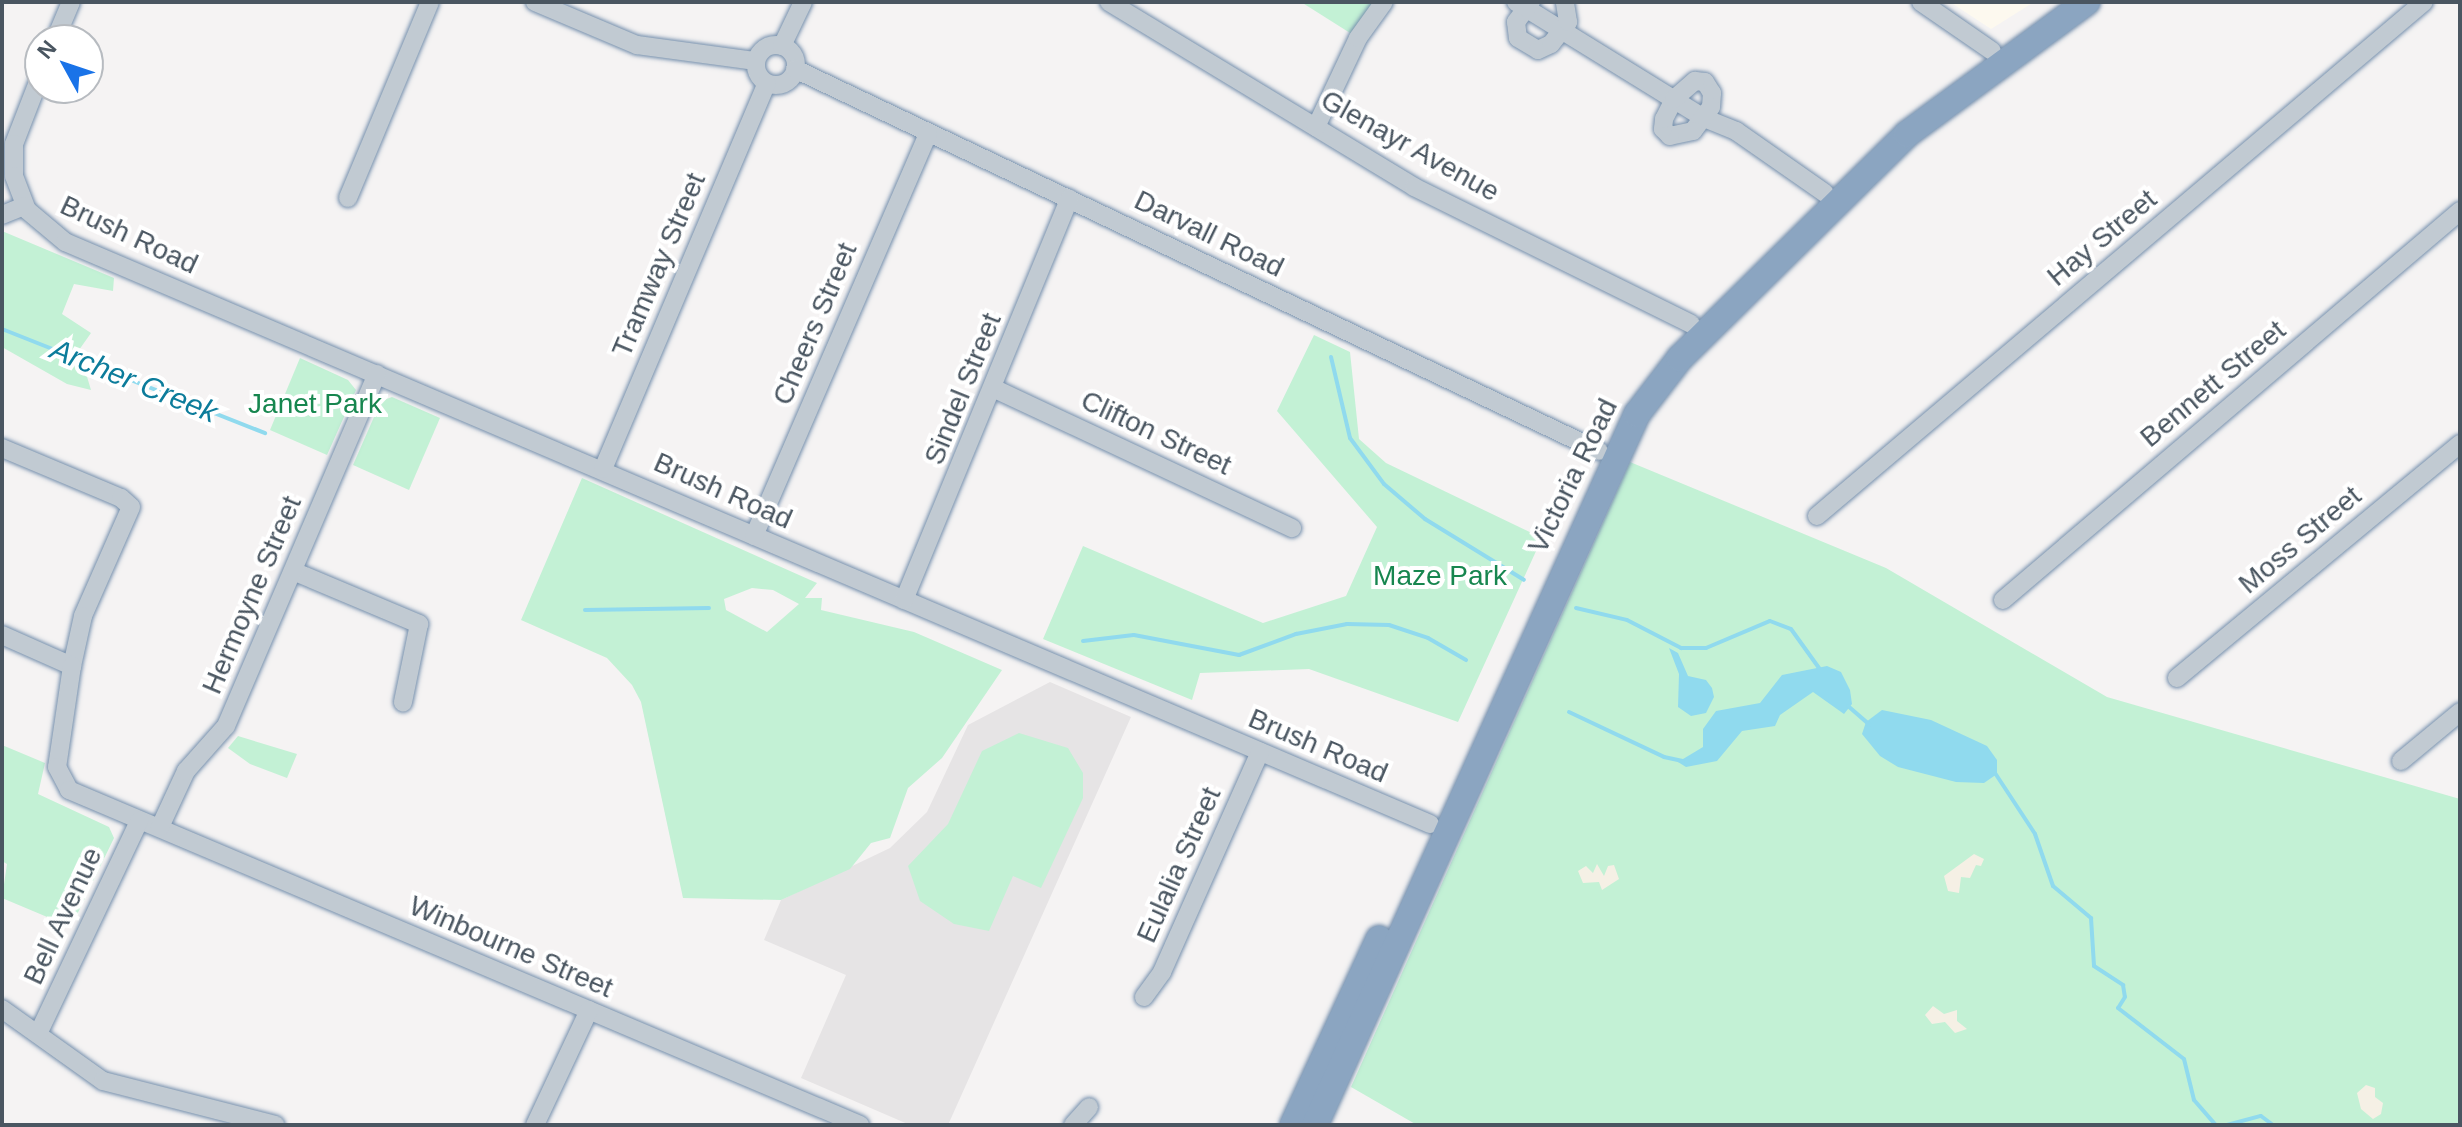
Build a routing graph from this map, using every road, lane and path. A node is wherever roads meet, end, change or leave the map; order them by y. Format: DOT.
graph roads {
  1 [pos="71,2"];
  2 [pos="430,2"];
  3 [pos="535,2"];
  4 [pos="803,2"];
  5 [pos="1109,2"];
  6 [pos="1384,2"];
  7 [pos="1565,2"];
  8 [pos="1921,2"];
  9 [pos="2061,2"];
  10 [pos="2087,2"];
  11 [pos="2424,2"];
  12 [pos="1524,4"];
  13 [pos="62,24"];
  14 [pos="1559,33"];
  15 [pos="782,46"];
  16 [pos="1992,51"];
  17 [pos="756,61"];
  18 [pos="795,69"];
  19 [pos="767,83"];
  20 [pos="1674,99"];
  21 [pos="30,104"];
  22 [pos="1704,118"];
  23 [pos="1316,127"];
  24 [pos="928,134"];
  25 [pos="1825,193"];
  26 [pos="348,198"];
  27 [pos="1069,199"];
  28 [pos="24,206"];
  29 [pos="2460,211"];
  30 [pos="2,215"];
  31 [pos="1691,324"];
  32 [pos="377,374"];
  33 [pos="995,389"];
  34 [pos="2460,444"];
  35 [pos="2,448"];
  36 [pos="1599,451"];
  37 [pos="603,469"];
  38 [pos="1817,516"];
  39 [pos="1292,528"];
  40 [pos="754,536"];
  41 [pos="293,571"];
  42 [pos="904,600"];
  43 [pos="2003,600"];
  44 [pos="2,635"];
  45 [pos="72,666"];
  46 [pos="2177,678"];
  47 [pos="403,702"];
  48 [pos="2460,712"];
  49 [pos="1260,752"];
  50 [pos="2401,761"];
  51 [pos="139,821"];
  52 [pos="1430,824"];
  53 [pos="160,827"];
  54 [pos="1144,997"];
  55 [pos="2,1009"];
  56 [pos="589,1010"];
  57 [pos="38,1034"];
  58 [pos="1089,1107"];
  59 [pos="275,1125"];
  60 [pos="535,1125"];
  61 [pos="860,1125"];
  62 [pos="1073,1125"];
  63 [pos="1293,1125"];
  64 [pos="1315,1125"];
  1 -- 13 [label="street"];
  2 -- 26 [label="street"];
  3 -- 17 [label="street"];
  4 -- 15 [label="street"];
  5 -- 23 [label="street, Glenayr Avenue"];
  6 -- 23 [label="street"];
  7 -- 14 [label="street"];
  8 -- 16 [label="street"];
  9 -- 16 [label="highway, Victoria Road"];
  10 -- 64 [label="highway, Victoria Road"];
  11 -- 38 [label="street, Hay Street"];
  12 -- 14 [label="street"];
  12 -- 14 [label="street"];
  14 -- 20 [label="street"];
  15 -- 17 [label="street"];
  15 -- 18 [label="street"];
  16 -- 25 [label="highway, Victoria Road"];
  17 -- 19 [label="street"];
  18 -- 19 [label="street"];
  18 -- 24 [label="street, Darvall Road"];
  19 -- 37 [label="street, Tramway Street"];
  20 -- 22 [label="street"];
  20 -- 22 [label="street"];
  20 -- 22 [label="street"];
  21 -- 28 [label="street"];
  22 -- 25 [label="street"];
  23 -- 31 [label="street, Glenayr Avenue"];
  24 -- 27 [label="street, Darvall Road"];
  24 -- 40 [label="street, Cheers Street"];
  25 -- 31 [label="highway, Victoria Road"];
  27 -- 33 [label="street, Sindel Street"];
  27 -- 36 [label="street, Darvall Road"];
  28 -- 30 [label="street, Brush Road"];
  28 -- 32 [label="street, Brush Road"];
  29 -- 43 [label="street, Bennett Street"];
  31 -- 36 [label="highway, Victoria Road"];
  32 -- 37 [label="street, Brush Road"];
  32 -- 41 [label="street, Hermoyne Street"];
  33 -- 39 [label="street, Clifton Street"];
  33 -- 42 [label="street, Sindel Street"];
  34 -- 46 [label="street, Moss Street"];
  35 -- 45 [label="street"];
  36 -- 52 [label="highway, Victoria Road"];
  37 -- 40 [label="street, Brush Road"];
  40 -- 42 [label="street, Brush Road"];
  41 -- 47 [label="street"];
  41 -- 53 [label="street, Hermoyne Street"];
  42 -- 49 [label="street, Brush Road"];
  44 -- 45 [label="street"];
  45 -- 51 [label="street, Winbourne Street"];
  48 -- 50 [label="street"];
  49 -- 52 [label="street, Brush Road"];
  49 -- 54 [label="street, Eulalia Street"];
  51 -- 53 [label="street, Winbourne Street"];
  51 -- 57 [label="street, Bell Avenue"];
  52 -- 63 [label="highway, Victoria Road"];
  53 -- 56 [label="street, Winbourne Street"];
  55 -- 57 [label="street"];
  56 -- 60 [label="street"];
  56 -- 61 [label="street, Winbourne Street"];
  57 -- 59 [label="street"];
  58 -- 62 [label="street"];
}
